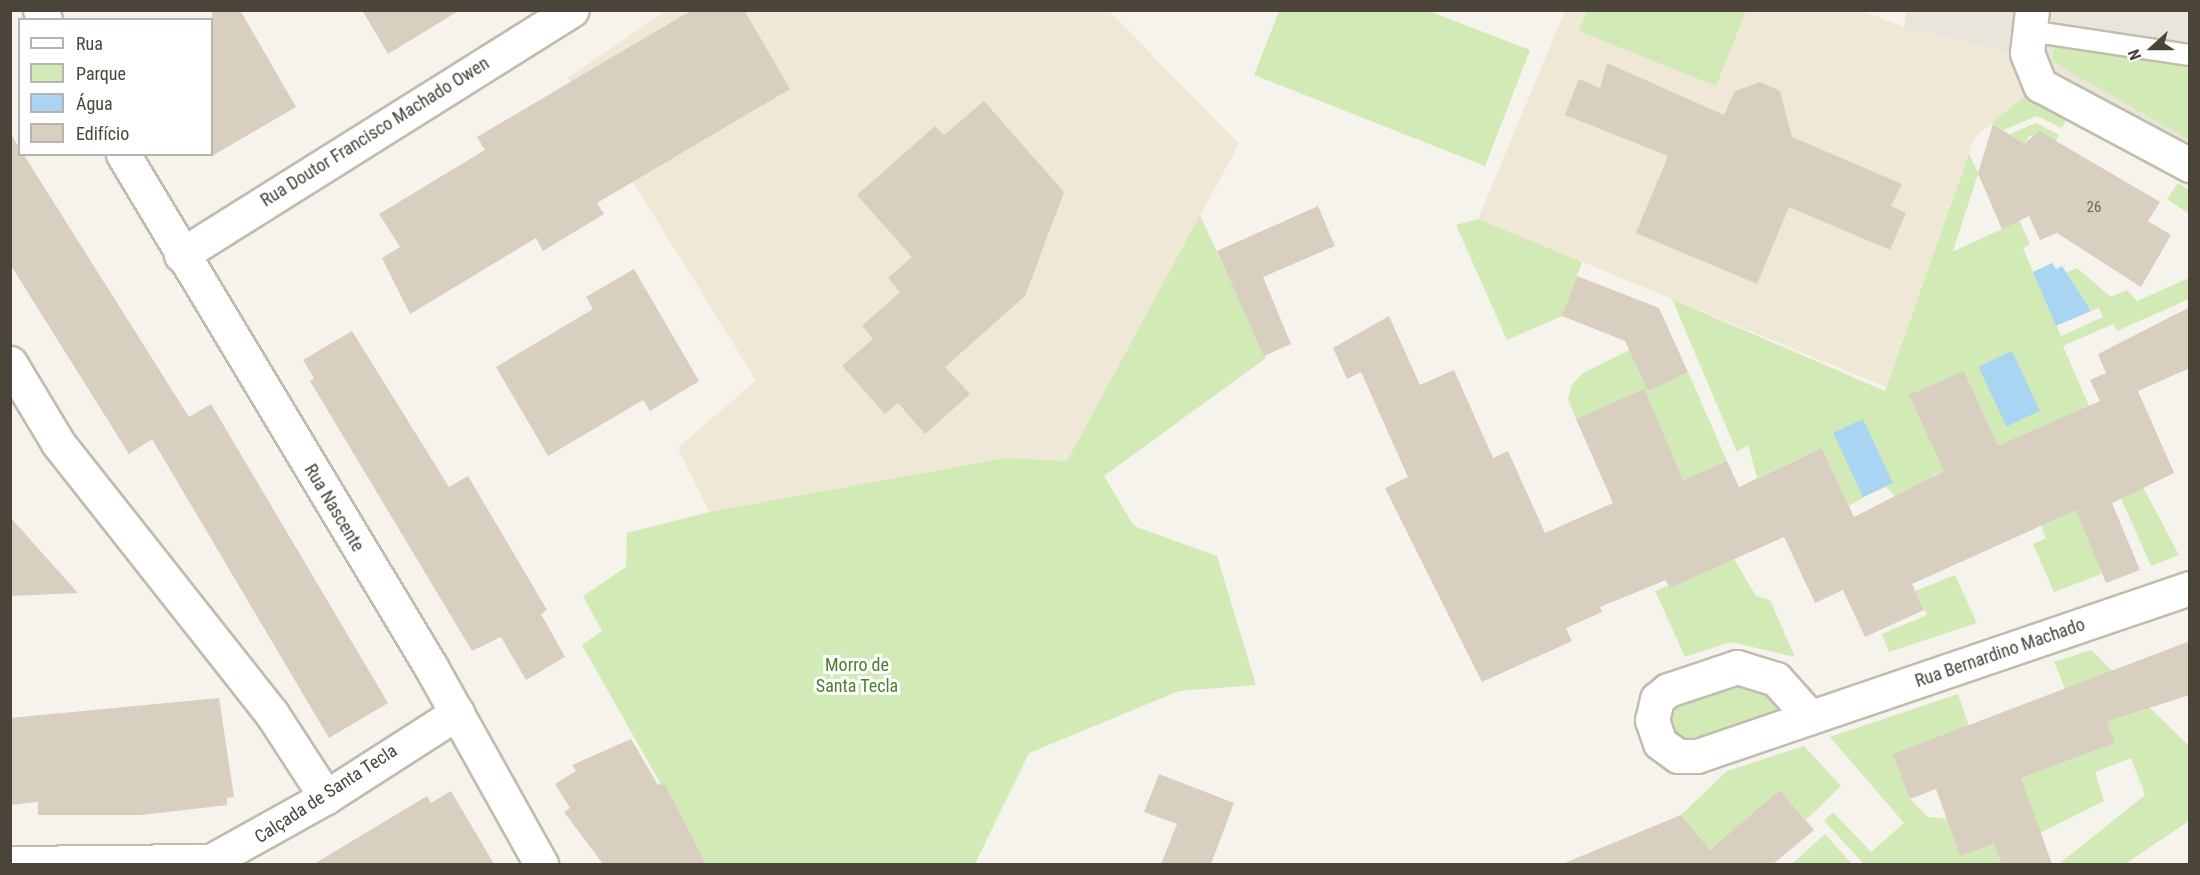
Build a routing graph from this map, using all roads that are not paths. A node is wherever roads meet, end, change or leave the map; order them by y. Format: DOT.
graph roads {
  1 [pos="571,10"];
  2 [pos="2031,21"];
  3 [pos="2190,55"];
  4 [pos="124,156"];
  5 [pos="2190,165"];
  6 [pos="181,255"];
  7 [pos="10,363"];
  8 [pos="2190,588"];
  9 [pos="457,713"];
  10 [pos="1810,717"];
  11 [pos="326,797"];
  12 [pos="10,863"];
  13 [pos="541,864"];
  1 -- 6 [label="street, Rua Doutor Francisco Machado Owen"];
  2 -- 3 [label="lane"];
  2 -- 5 [label="street"];
  4 -- 6 [label="street, Rua Nascente"];
  6 -- 9 [label="street, Rua Nascente"];
  7 -- 11 [label="street"];
  8 -- 10 [label="street, Rua Bernardino Machado"];
  9 -- 11 [label="street, Calçada de Santa Tecla"];
  9 -- 13 [label="street, Rua Nascente"];
  11 -- 12 [label="street, Calçada de Santa Tecla"];
}
